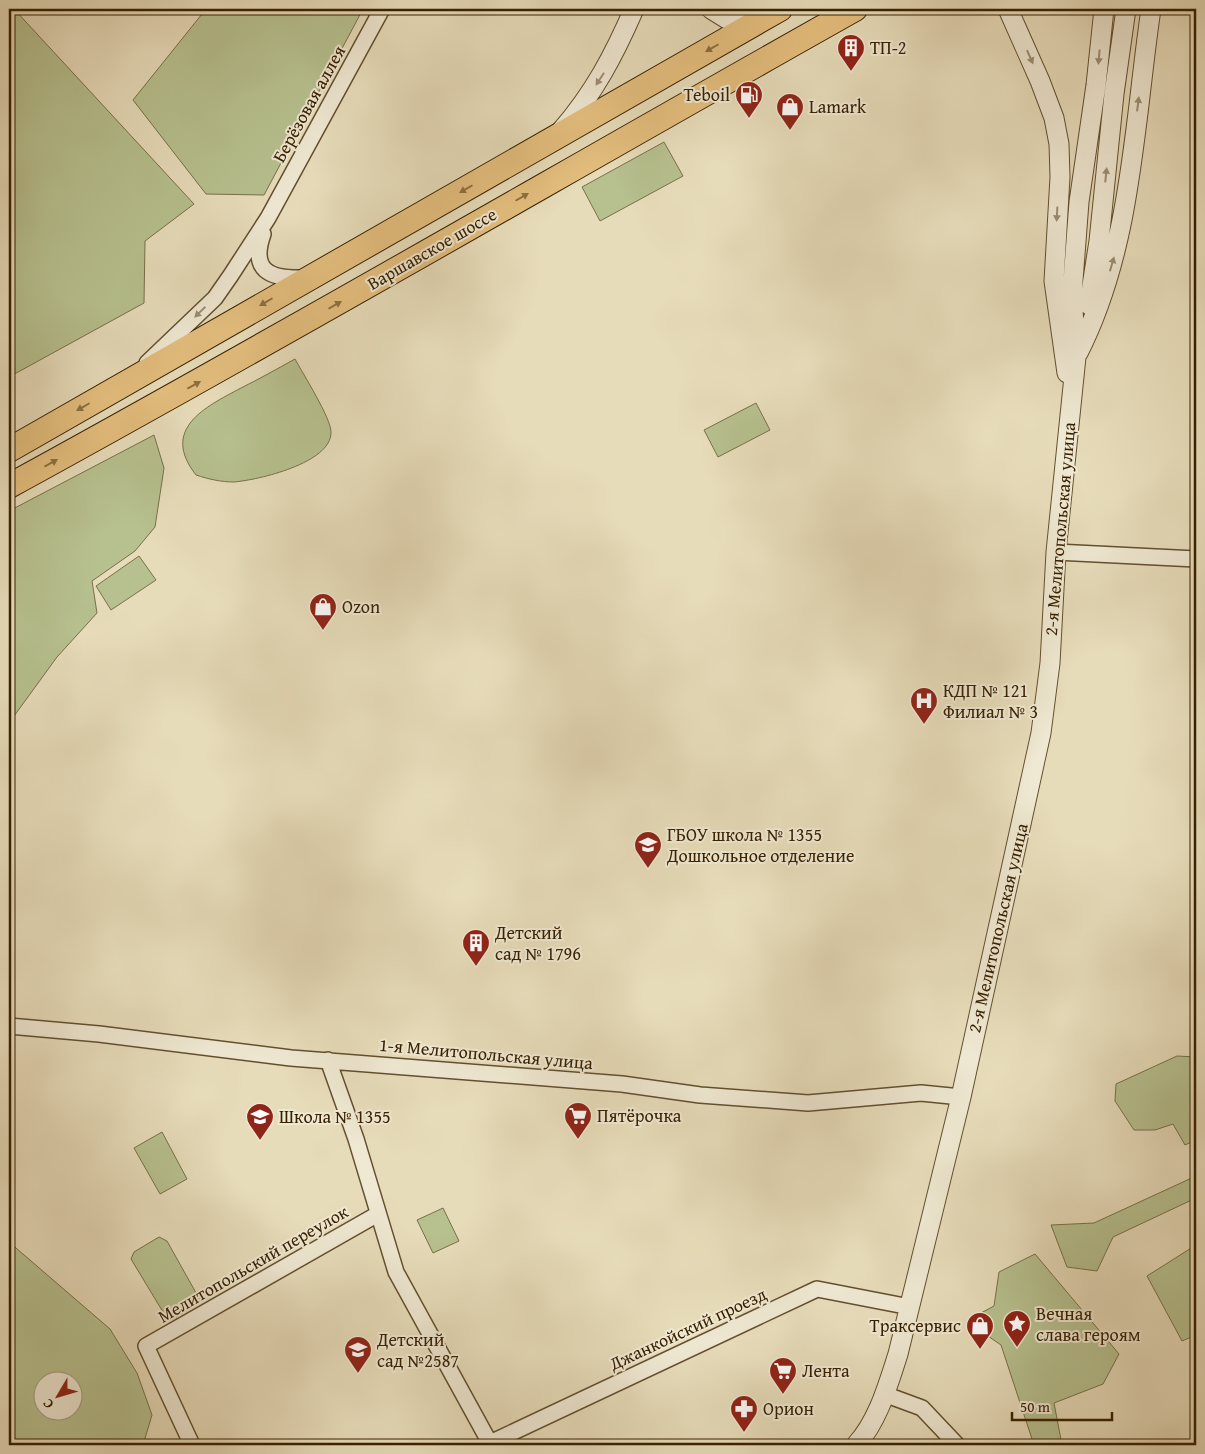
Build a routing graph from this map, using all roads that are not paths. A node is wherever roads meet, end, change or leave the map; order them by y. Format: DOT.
graph roads {
  1 [pos="382,9"];
  2 [pos="634,9"];
  3 [pos="711,9"];
  4 [pos="780,9"];
  5 [pos="855,9"];
  6 [pos="1104,9"];
  7 [pos="1126,9"];
  8 [pos="1151,9"];
  9 [pos="1009,10"];
  10 [pos="754,23"];
  11 [pos="554,139"];
  12 [pos="268,218"];
  13 [pos="309,278"];
  14 [pos="1079,350"];
  15 [pos="126,383"];
  16 [pos="1072,396"];
  17 [pos="9,450"];
  18 [pos="9,486"];
  19 [pos="1056,552"];
  20 [pos="1196,559"];
  21 [pos="9,1026"];
  22 [pos="328,1060"];
  23 [pos="961,1097"];
  24 [pos="378,1214"];
  25 [pos="910,1306"];
  26 [pos="884,1394"];
  27 [pos="490,1444"];
  28 [pos="192,1445"];
  29 [pos="856,1445"];
  30 [pos="956,1445"];
  1 -- 12 [label="street, Берёзовая аллея"];
  2 -- 11 [label="street, one-way"];
  3 -- 10 [label="street"];
  4 -- 10 [label="main road, Варшавское шоссе"];
  18 -- 5 [label="main road, Варшавское шоссе, one-way"];
  6 -- 14 [label="street, 2-я Мелитопольская улица, one-way"];
  14 -- 7 [label="street, one-way"];
  14 -- 8 [label="street, one-way"];
  9 -- 16 [label="street, 2-я Мелитопольская улица, one-way"];
  10 -- 11 [label="main road, Варшавское шоссе, one-way"];
  11 -- 13 [label="main road, Варшавское шоссе, one-way"];
  12 -- 13 [label="street, Берёзовая аллея"];
  12 -- 15 [label="street, Берёзовая аллея, one-way"];
  13 -- 15 [label="main road, Варшавское шоссе, one-way"];
  14 -- 16 [label="street, 2-я Мелитопольская улица"];
  15 -- 17 [label="main road, Варшавское шоссе, one-way"];
  16 -- 19 [label="street, 2-я Мелитопольская улица"];
  19 -- 20 [label="street"];
  19 -- 23 [label="street, 2-я Мелитопольская улица"];
  21 -- 22 [label="street, 1-я Мелитопольская улица"];
  22 -- 23 [label="street, 1-я Мелитопольская улица"];
  22 -- 24 [label="street"];
  23 -- 25 [label="street, 2-я Мелитопольская улица"];
  24 -- 27 [label="street"];
  24 -- 28 [label="street, Мелитопольский переулок"];
  25 -- 26 [label="street, 2-я Мелитопольская улица"];
  25 -- 27 [label="street, Джанкойский проезд"];
  26 -- 29 [label="street, 2-я Мелитопольская улица"];
  26 -- 30 [label="street"];
}
